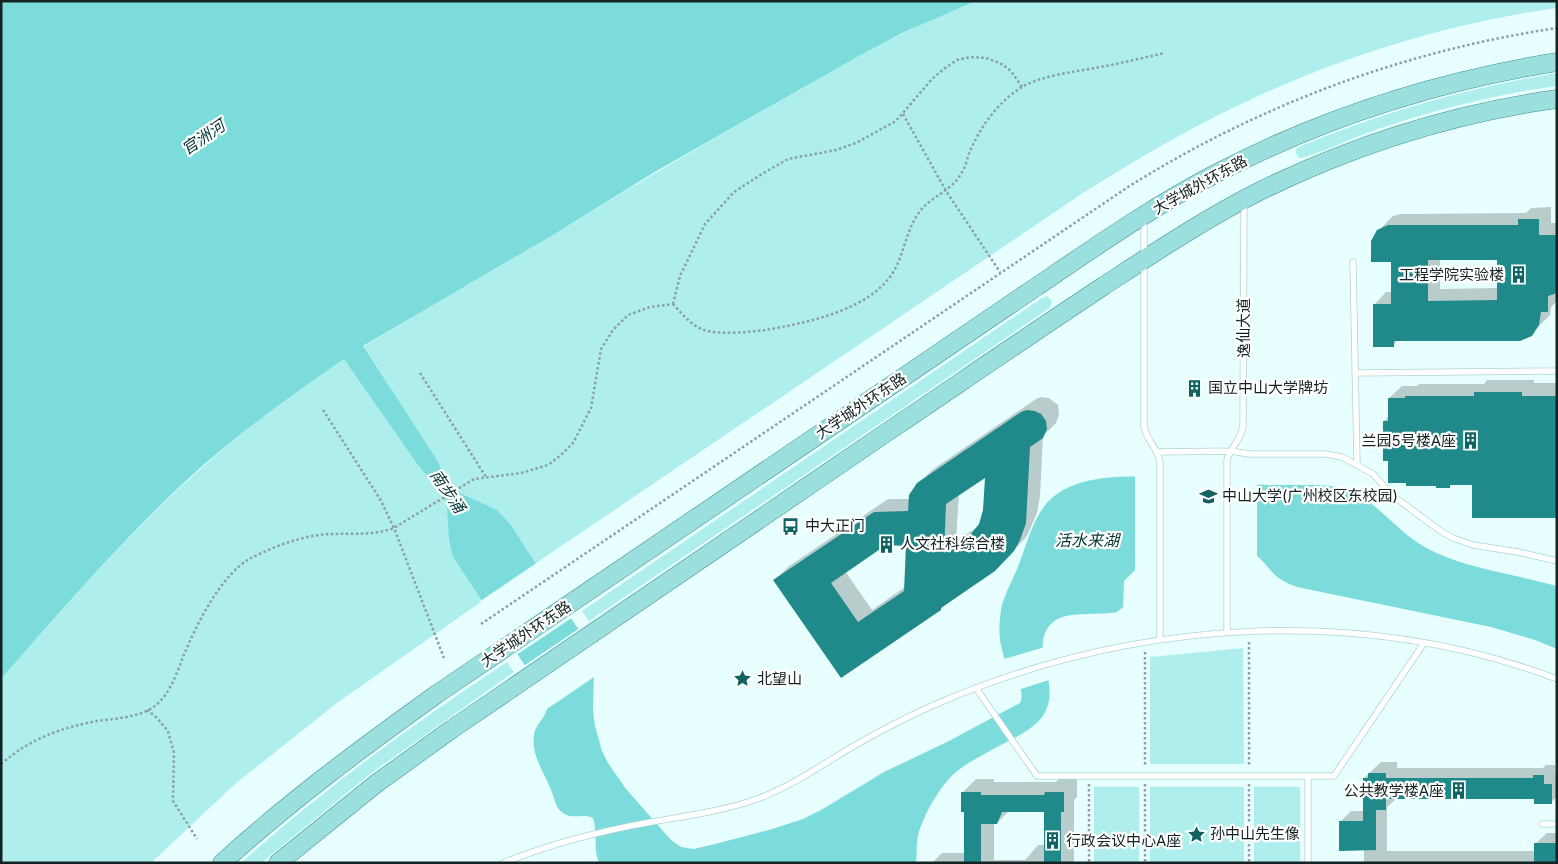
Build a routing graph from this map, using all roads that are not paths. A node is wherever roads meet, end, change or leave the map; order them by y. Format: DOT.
graph roads {
  1 [pos="1557,62"];
  2 [pos="1557,99"];
  3 [pos="1244,200"];
  4 [pos="1144,216"];
  5 [pos="1144,260"];
  6 [pos="1353,262"];
  7 [pos="1557,371"];
  8 [pos="1355,373"];
  9 [pos="1231,451"];
  10 [pos="1157,452"];
  11 [pos="1357,463"];
  12 [pos="1557,561"];
  13 [pos="1227,632"];
  14 [pos="1160,640"];
  15 [pos="1424,643"];
  16 [pos="1557,679"];
  17 [pos="976,688"];
  18 [pos="1308,776"];
  19 [pos="1542,824"];
  20 [pos="1557,824"];
  21 [pos="222,863"];
  22 [pos="278,863"];
  23 [pos="503,863"];
  24 [pos="1308,863"];
  1 -- 4 [label="main road, 大学城外环东路"];
  2 -- 3 [label="main road"];
  3 -- 5 [label="main road"];
  3 -- 9 [label="lane, 逸仙大道"];
  4 -- 5 [label="lane"];
  4 -- 21 [label="main road, 大学城外环东路"];
  5 -- 10 [label="lane"];
  5 -- 22 [label="main road"];
  6 -- 8 [label="lane"];
  7 -- 8 [label="lane"];
  8 -- 11 [label="lane"];
  9 -- 10 [label="lane"];
  9 -- 11 [label="lane"];
  9 -- 13 [label="lane, 逸仙大道"];
  10 -- 14 [label="lane"];
  11 -- 12 [label="lane"];
  13 -- 14 [label="lane"];
  13 -- 15 [label="lane"];
  14 -- 17 [label="lane"];
  15 -- 16 [label="lane"];
  15 -- 18 [label="lane"];
  17 -- 18 [label="lane"];
  17 -- 23 [label="lane"];
  18 -- 24 [label="lane"];
  19 -- 20 [label="lane"];
}
